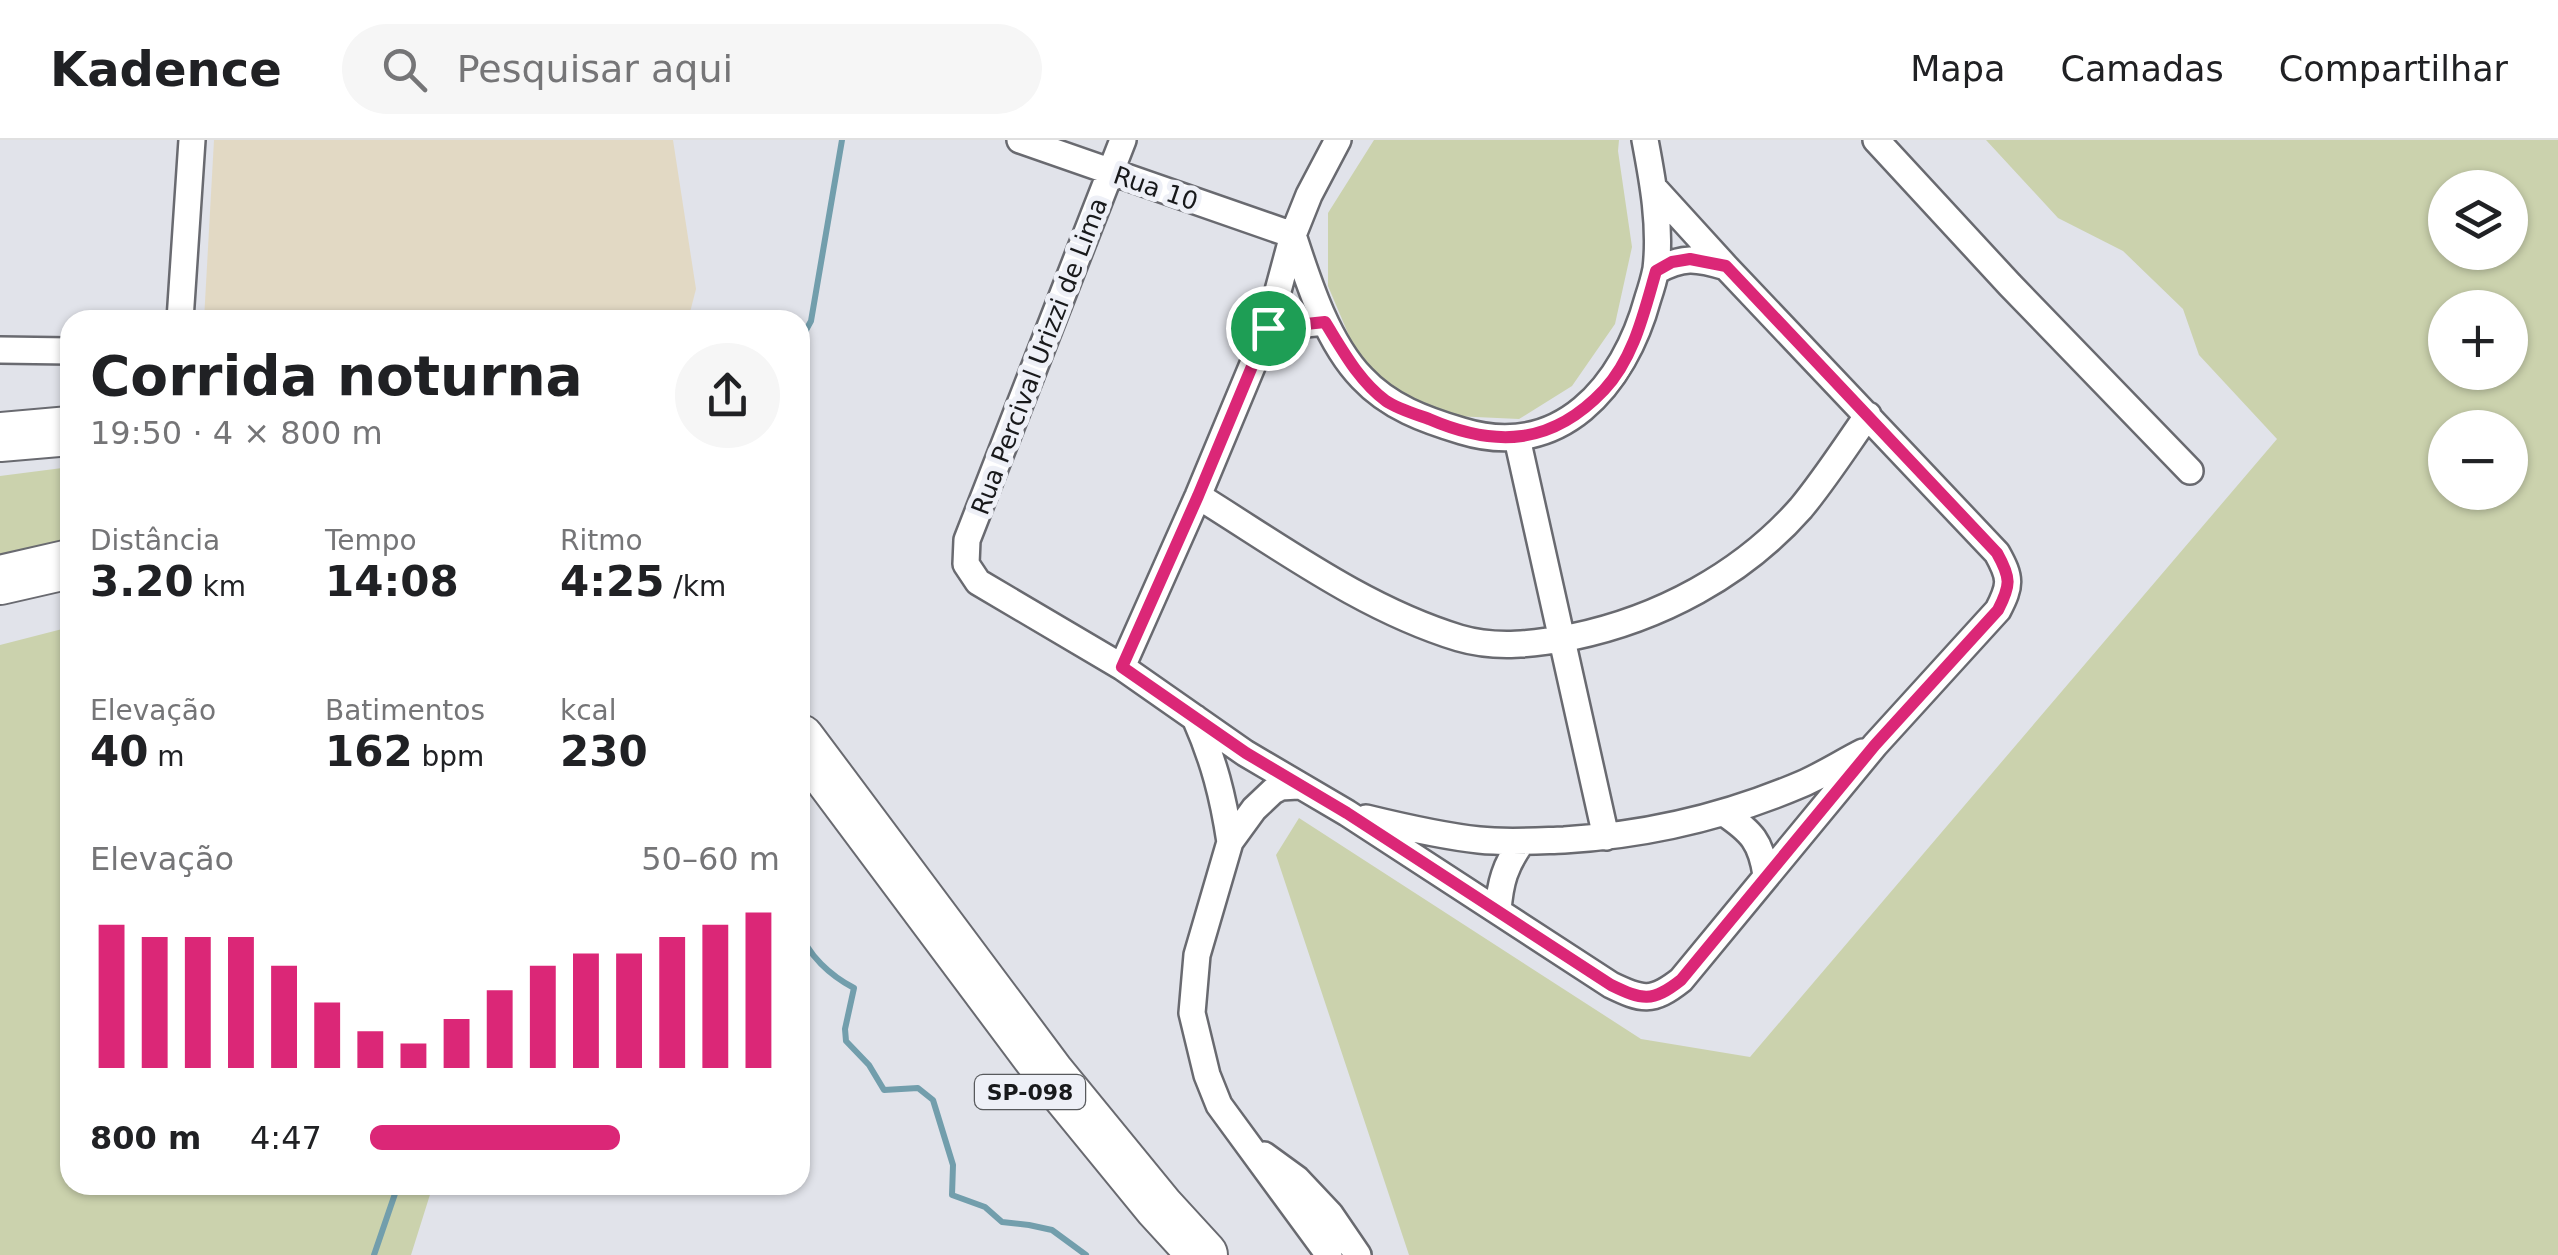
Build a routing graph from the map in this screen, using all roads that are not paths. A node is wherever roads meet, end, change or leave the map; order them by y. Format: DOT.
graph roads {
  1 [pos="192,140"];
  2 [pos="1020,140"];
  3 [pos="1123,140"];
  4 [pos="1338,140"];
  5 [pos="1645,140"];
  6 [pos="1876,140"];
  7 [pos="1110,172"];
  8 [pos="1654,188"];
  9 [pos="1292,235"];
  10 [pos="1726,266"];
  11 [pos="1656,271"];
  12 [pos="181,310"];
  13 [pos="1325,322"];
  14 [pos="1268,328"];
  15 [pos="0,350"];
  16 [pos="60,351"];
  17 [pos="1868,415"];
  18 [pos="60,432"];
  19 [pos="0,437"];
  20 [pos="1517,438"];
  21 [pos="2190,471"];
  22 [pos="1198,496"];
  23 [pos="60,566"];
  24 [pos="0,580"];
  25 [pos="1563,638"];
  26 [pos="1122,667"];
  27 [pos="1195,718"];
  28 [pos="1875,745"];
  29 [pos="810,752"];
  30 [pos="1298,786"];
  31 [pos="810,790"];
  32 [pos="1347,813"];
  33 [pos="1724,813"];
  34 [pos="1606,838"];
  35 [pos="1230,842"];
  36 [pos="1522,842"];
  37 [pos="1766,876"];
  38 [pos="1498,911"];
  39 [pos="1244,1140"];
  40 [pos="1164,1255"];
  41 [pos="1203,1255"];
  42 [pos="1328,1255"];
  43 [pos="1358,1255"];
  1 -- 12 [label="street"];
  2 -- 7 [label="street, Rua 10"];
  3 -- 7 [label="street, Rua Percival Urizzi de Lima"];
  4 -- 9 [label="street"];
  5 -- 8 [label="street"];
  6 -- 21 [label="street"];
  7 -- 9 [label="street, Rua 10"];
  7 -- 26 [label="street, Rua Percival Urizzi de Lima"];
  8 -- 10 [label="street"];
  8 -- 11 [label="street"];
  9 -- 13 [label="street"];
  9 -- 14 [label="street"];
  10 -- 11 [label="street"];
  10 -- 17 [label="street"];
  11 -- 20 [label="street"];
  13 -- 14 [label="street"];
  13 -- 20 [label="street"];
  14 -- 22 [label="street"];
  15 -- 16 [label="street"];
  17 -- 25 [label="street"];
  17 -- 28 [label="street"];
  18 -- 19 [label="highway"];
  20 -- 25 [label="street"];
  22 -- 25 [label="street"];
  22 -- 26 [label="street"];
  23 -- 24 [label="highway"];
  25 -- 34 [label="street"];
  26 -- 27 [label="street"];
  27 -- 30 [label="street"];
  27 -- 35 [label="street"];
  28 -- 33 [label="street"];
  28 -- 37 [label="street"];
  29 -- 41 [label="highway, SP-098"];
  30 -- 32 [label="street"];
  30 -- 35 [label="street"];
  31 -- 40 [label="highway, SP-098"];
  32 -- 36 [label="street"];
  32 -- 38 [label="street"];
  33 -- 34 [label="street"];
  33 -- 37 [label="street"];
  34 -- 36 [label="street"];
  35 -- 39 [label="street"];
  36 -- 38 [label="street"];
  37 -- 38 [label="street"];
  39 -- 42 [label="street"];
  39 -- 43 [label="street"];
}
